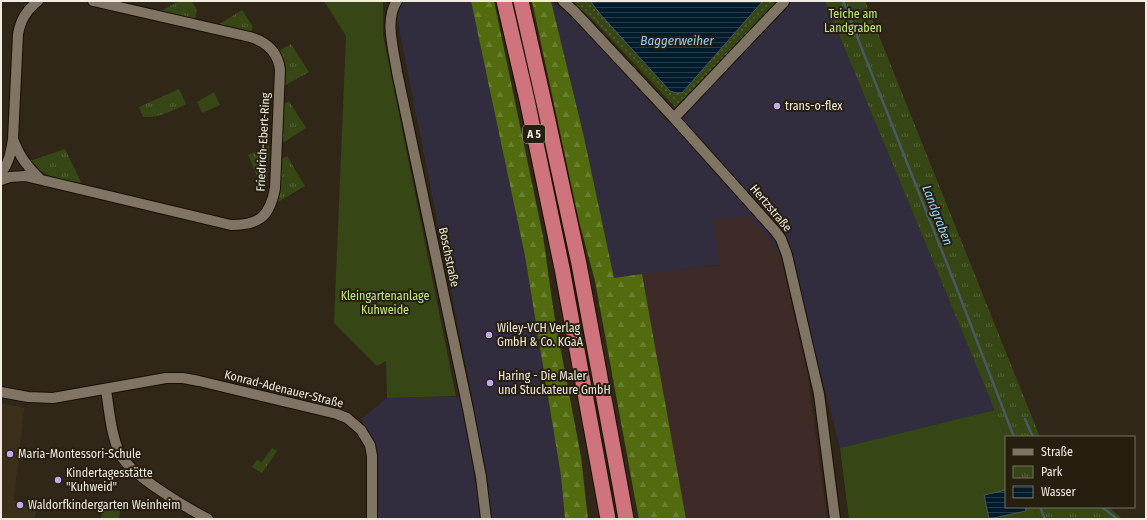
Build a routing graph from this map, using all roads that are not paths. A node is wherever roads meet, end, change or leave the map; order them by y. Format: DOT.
graph roads {
  1 [pos="38,1"];
  2 [pos="92,1"];
  3 [pos="397,1"];
  4 [pos="504,1"];
  5 [pos="521,1"];
  6 [pos="563,1"];
  7 [pos="784,2"];
  8 [pos="674,118"];
  9 [pos="13,139"];
  10 [pos="1,173"];
  11 [pos="40,179"];
  12 [pos="1,180"];
  13 [pos="106,389"];
  14 [pos="1,392"];
  15 [pos="607,515"];
  16 [pos="208,519"];
  17 [pos="372,519"];
  18 [pos="486,519"];
  19 [pos="626,519"];
  20 [pos="835,519"];
  1 -- 9 [label="street"];
  2 -- 11 [label="street, Friedrich-Ebert-Ring"];
  3 -- 18 [label="street, Boschstraße"];
  4 -- 15 [label="highway, A 5"];
  5 -- 19 [label="highway, A 5"];
  6 -- 8 [label="street, Hertzstraße"];
  7 -- 8 [label="street"];
  8 -- 20 [label="street, Hertzstraße"];
  9 -- 10 [label="street"];
  9 -- 11 [label="street"];
  11 -- 12 [label="street, Friedrich-Ebert-Ring"];
  13 -- 14 [label="street, Konrad-Adenauer-Straße"];
  13 -- 16 [label="street"];
  13 -- 17 [label="street, Konrad-Adenauer-Straße"];
}
